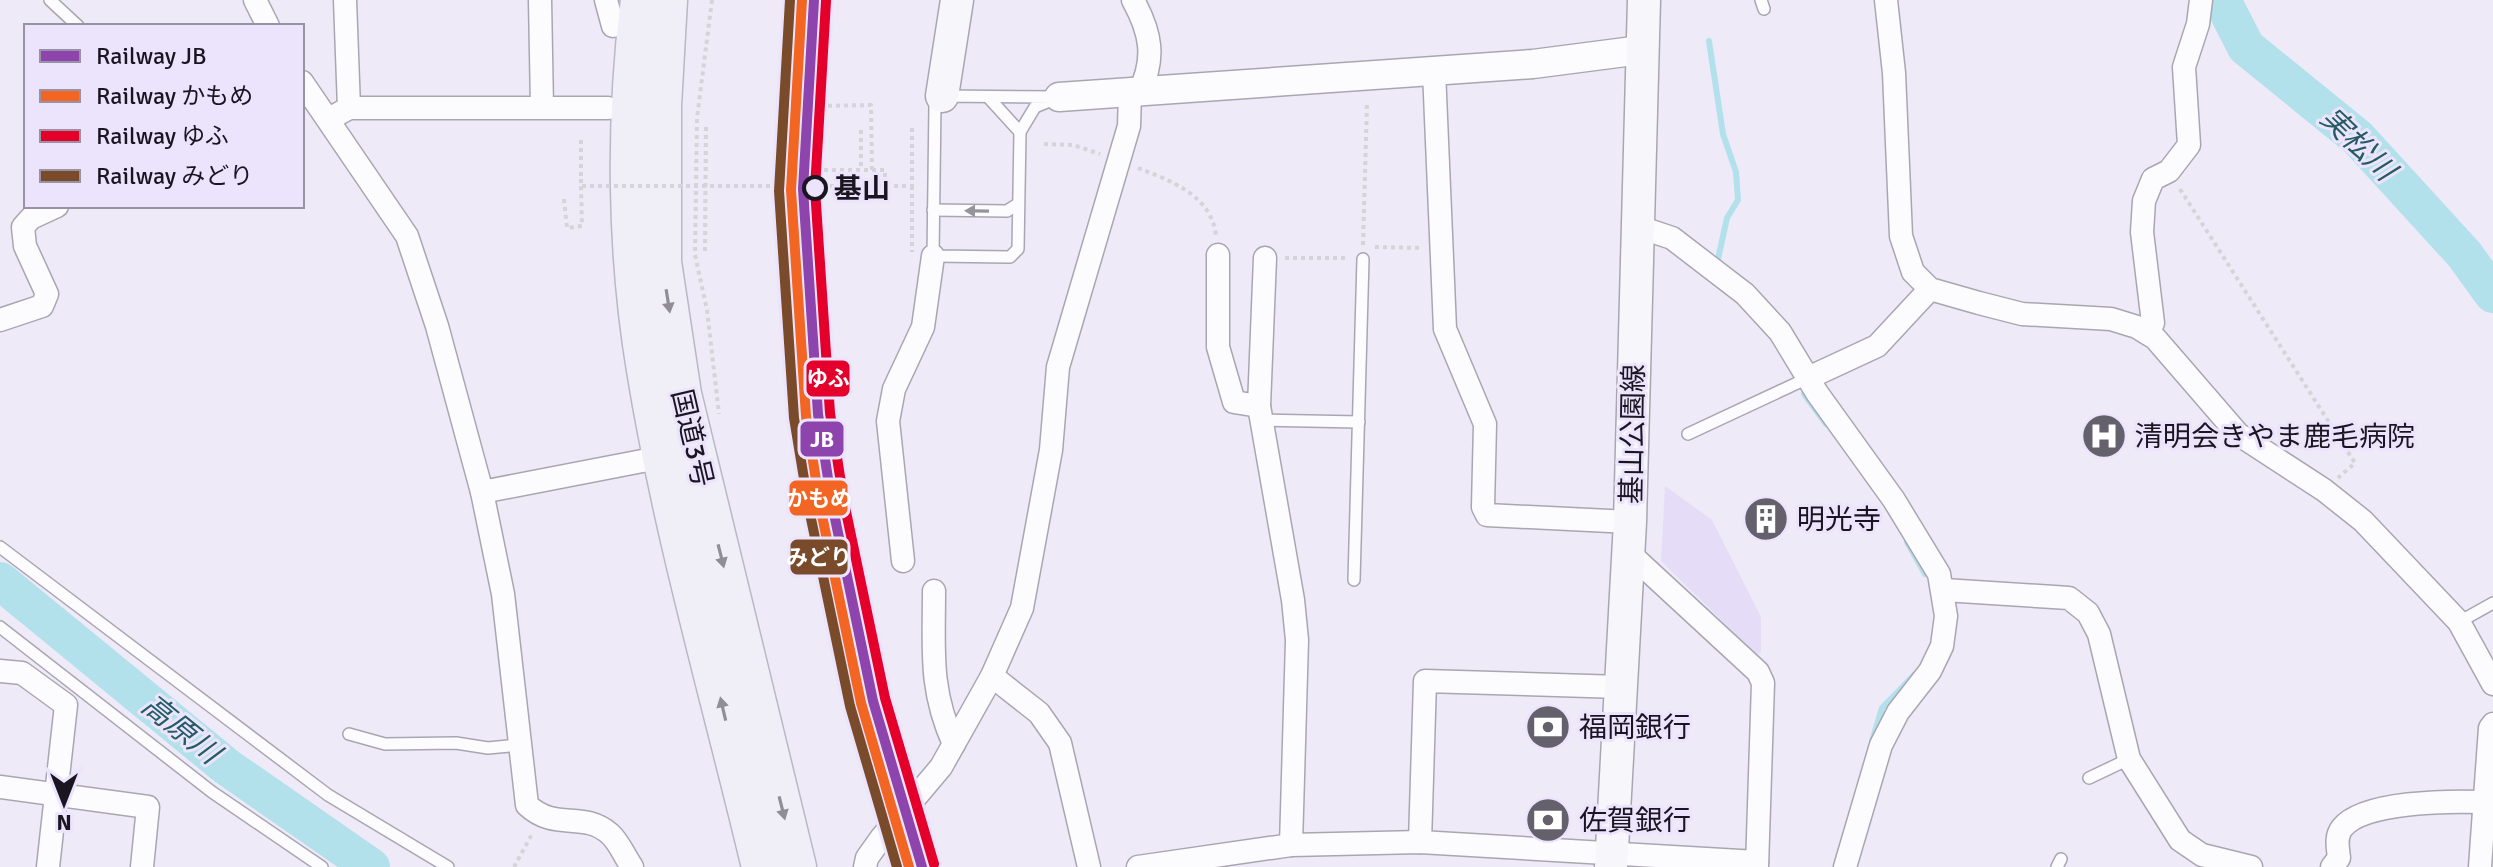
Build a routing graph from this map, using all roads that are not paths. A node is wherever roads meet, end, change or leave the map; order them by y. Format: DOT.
graph roads {
  1 [pos="50,0"];
  2 [pos="255,0"];
  3 [pos="345,0"];
  4 [pos="540,0"];
  5 [pos="640,0"];
  6 [pos="668,0"];
  7 [pos="687,0"];
  8 [pos="957,0"];
  9 [pos="1133,0"];
  10 [pos="1644,0"];
  11 [pos="1886,0"];
  12 [pos="2201,0"];
  13 [pos="612,9"];
  14 [pos="76,24"];
  15 [pos="267,24"];
  16 [pos="1641,50"];
  17 [pos="1434,71"];
  18 [pos="304,84"];
  19 [pos="1134,93"];
  20 [pos="942,96"];
  21 [pos="1059,97"];
  22 [pos="989,98"];
  23 [pos="542,107"];
  24 [pos="608,108"];
  25 [pos="339,113"];
  26 [pos="1020,132"];
  27 [pos="1018,204"];
  28 [pos="53,208"];
  29 [pos="933,210"];
  30 [pos="1636,226"];
  31 [pos="1363,253"];
  32 [pos="1218,255"];
  33 [pos="1265,258"];
  34 [pos="922,259"];
  35 [pos="662,262"];
  36 [pos="1930,289"];
  37 [pos="0,320"];
  38 [pos="2147,333"];
  39 [pos="645,368"];
  40 [pos="1808,378"];
  41 [pos="1261,413"];
  42 [pos="1359,422"];
  43 [pos="1688,434"];
  44 [pos="663,457"];
  45 [pos="482,492"];
  46 [pos="1629,537"];
  47 [pos="0,547"];
  48 [pos="903,561"];
  49 [pos="1354,580"];
  50 [pos="1944,590"];
  51 [pos="934,591"];
  52 [pos="2493,603"];
  53 [pos="2459,622"];
  54 [pos="0,627"];
  55 [pos="0,671"];
  56 [pos="992,676"];
  57 [pos="2493,684"];
  58 [pos="1621,687"];
  59 [pos="2493,724"];
  60 [pos="349,734"];
  61 [pos="954,744"];
  62 [pos="519,745"];
  63 [pos="2129,759"];
  64 [pos="2089,778"];
  65 [pos="0,787"];
  66 [pos="58,793"];
  67 [pos="2482,802"];
  68 [pos="1420,842"];
  69 [pos="1291,845"];
  70 [pos="1611,860"];
  71 [pos="1201,863"];
  72 [pos="1757,865"];
  73 [pos="48,867"];
  74 [pos="142,867"];
  75 [pos="322,867"];
  76 [pos="448,867"];
  77 [pos="632,867"];
  78 [pos="761,867"];
  79 [pos="797,867"];
  80 [pos="865,867"];
  81 [pos="1089,867"];
  82 [pos="1138,867"];
  83 [pos="1845,867"];
  84 [pos="2251,867"];
  85 [pos="2332,867"];
  86 [pos="2480,867"];
  1 -- 14 [label="lane"];
  2 -- 15 [label="street"];
  3 -- 25 [label="street"];
  4 -- 23 [label="street"];
  5 -- 39 [label="highway, 国道3号"];
  6 -- 35 [label="highway, 国道3号"];
  7 -- 35 [label="highway"];
  8 -- 20 [label="main road"];
  9 -- 19 [label="street"];
  10 -- 16 [label="main road, 基山公園線"];
  11 -- 36 [label="street"];
  12 -- 38 [label="street"];
  13 -- 24 [label="highway"];
  16 -- 17 [label="street"];
  16 -- 30 [label="main road, 基山公園線"];
  17 -- 19 [label="street"];
  17 -- 46 [label="street"];
  18 -- 25 [label="street"];
  19 -- 21 [label="street"];
  19 -- 56 [label="street"];
  20 -- 22 [label="lane"];
  20 -- 29 [label="lane"];
  21 -- 22 [label="lane"];
  21 -- 26 [label="lane"];
  22 -- 26 [label="lane"];
  23 -- 24 [label="street"];
  23 -- 25 [label="street"];
  24 -- 39 [label="highway"];
  25 -- 45 [label="street"];
  26 -- 27 [label="lane"];
  27 -- 29 [label="lane, one-way"];
  27 -- 34 [label="lane"];
  28 -- 37 [label="street"];
  29 -- 34 [label="lane"];
  30 -- 40 [label="street"];
  30 -- 46 [label="main road, 基山公園線"];
  31 -- 42 [label="lane"];
  32 -- 41 [label="street"];
  33 -- 41 [label="street"];
  34 -- 48 [label="street"];
  35 -- 79 [label="highway, 国道3号, one-way"];
  36 -- 38 [label="street"];
  36 -- 40 [label="street"];
  38 -- 53 [label="street"];
  39 -- 44 [label="highway, 国道3号"];
  40 -- 43 [label="lane"];
  40 -- 50 [label="street"];
  41 -- 42 [label="lane"];
  41 -- 69 [label="street"];
  42 -- 49 [label="lane"];
  44 -- 45 [label="street"];
  78 -- 44 [label="highway, 国道3号, one-way"];
  45 -- 62 [label="street"];
  46 -- 58 [label="main road, 基山公園線"];
  46 -- 72 [label="street"];
  47 -- 76 [label="lane"];
  50 -- 63 [label="street"];
  50 -- 83 [label="street"];
  51 -- 61 [label="street"];
  52 -- 53 [label="lane"];
  53 -- 57 [label="street"];
  54 -- 75 [label="lane"];
  55 -- 66 [label="street"];
  56 -- 61 [label="street"];
  56 -- 81 [label="street"];
  58 -- 68 [label="street"];
  58 -- 70 [label="main road, 基山公園線"];
  59 -- 67 [label="street"];
  60 -- 62 [label="lane"];
  61 -- 80 [label="street"];
  62 -- 77 [label="street"];
  63 -- 64 [label="lane"];
  63 -- 84 [label="street"];
  65 -- 66 [label="street"];
  66 -- 73 [label="street"];
  66 -- 74 [label="street"];
  67 -- 85 [label="street"];
  67 -- 86 [label="street"];
  68 -- 69 [label="street"];
  68 -- 70 [label="street"];
  69 -- 71 [label="street"];
  70 -- 72 [label="street"];
  71 -- 82 [label="street"];
}
